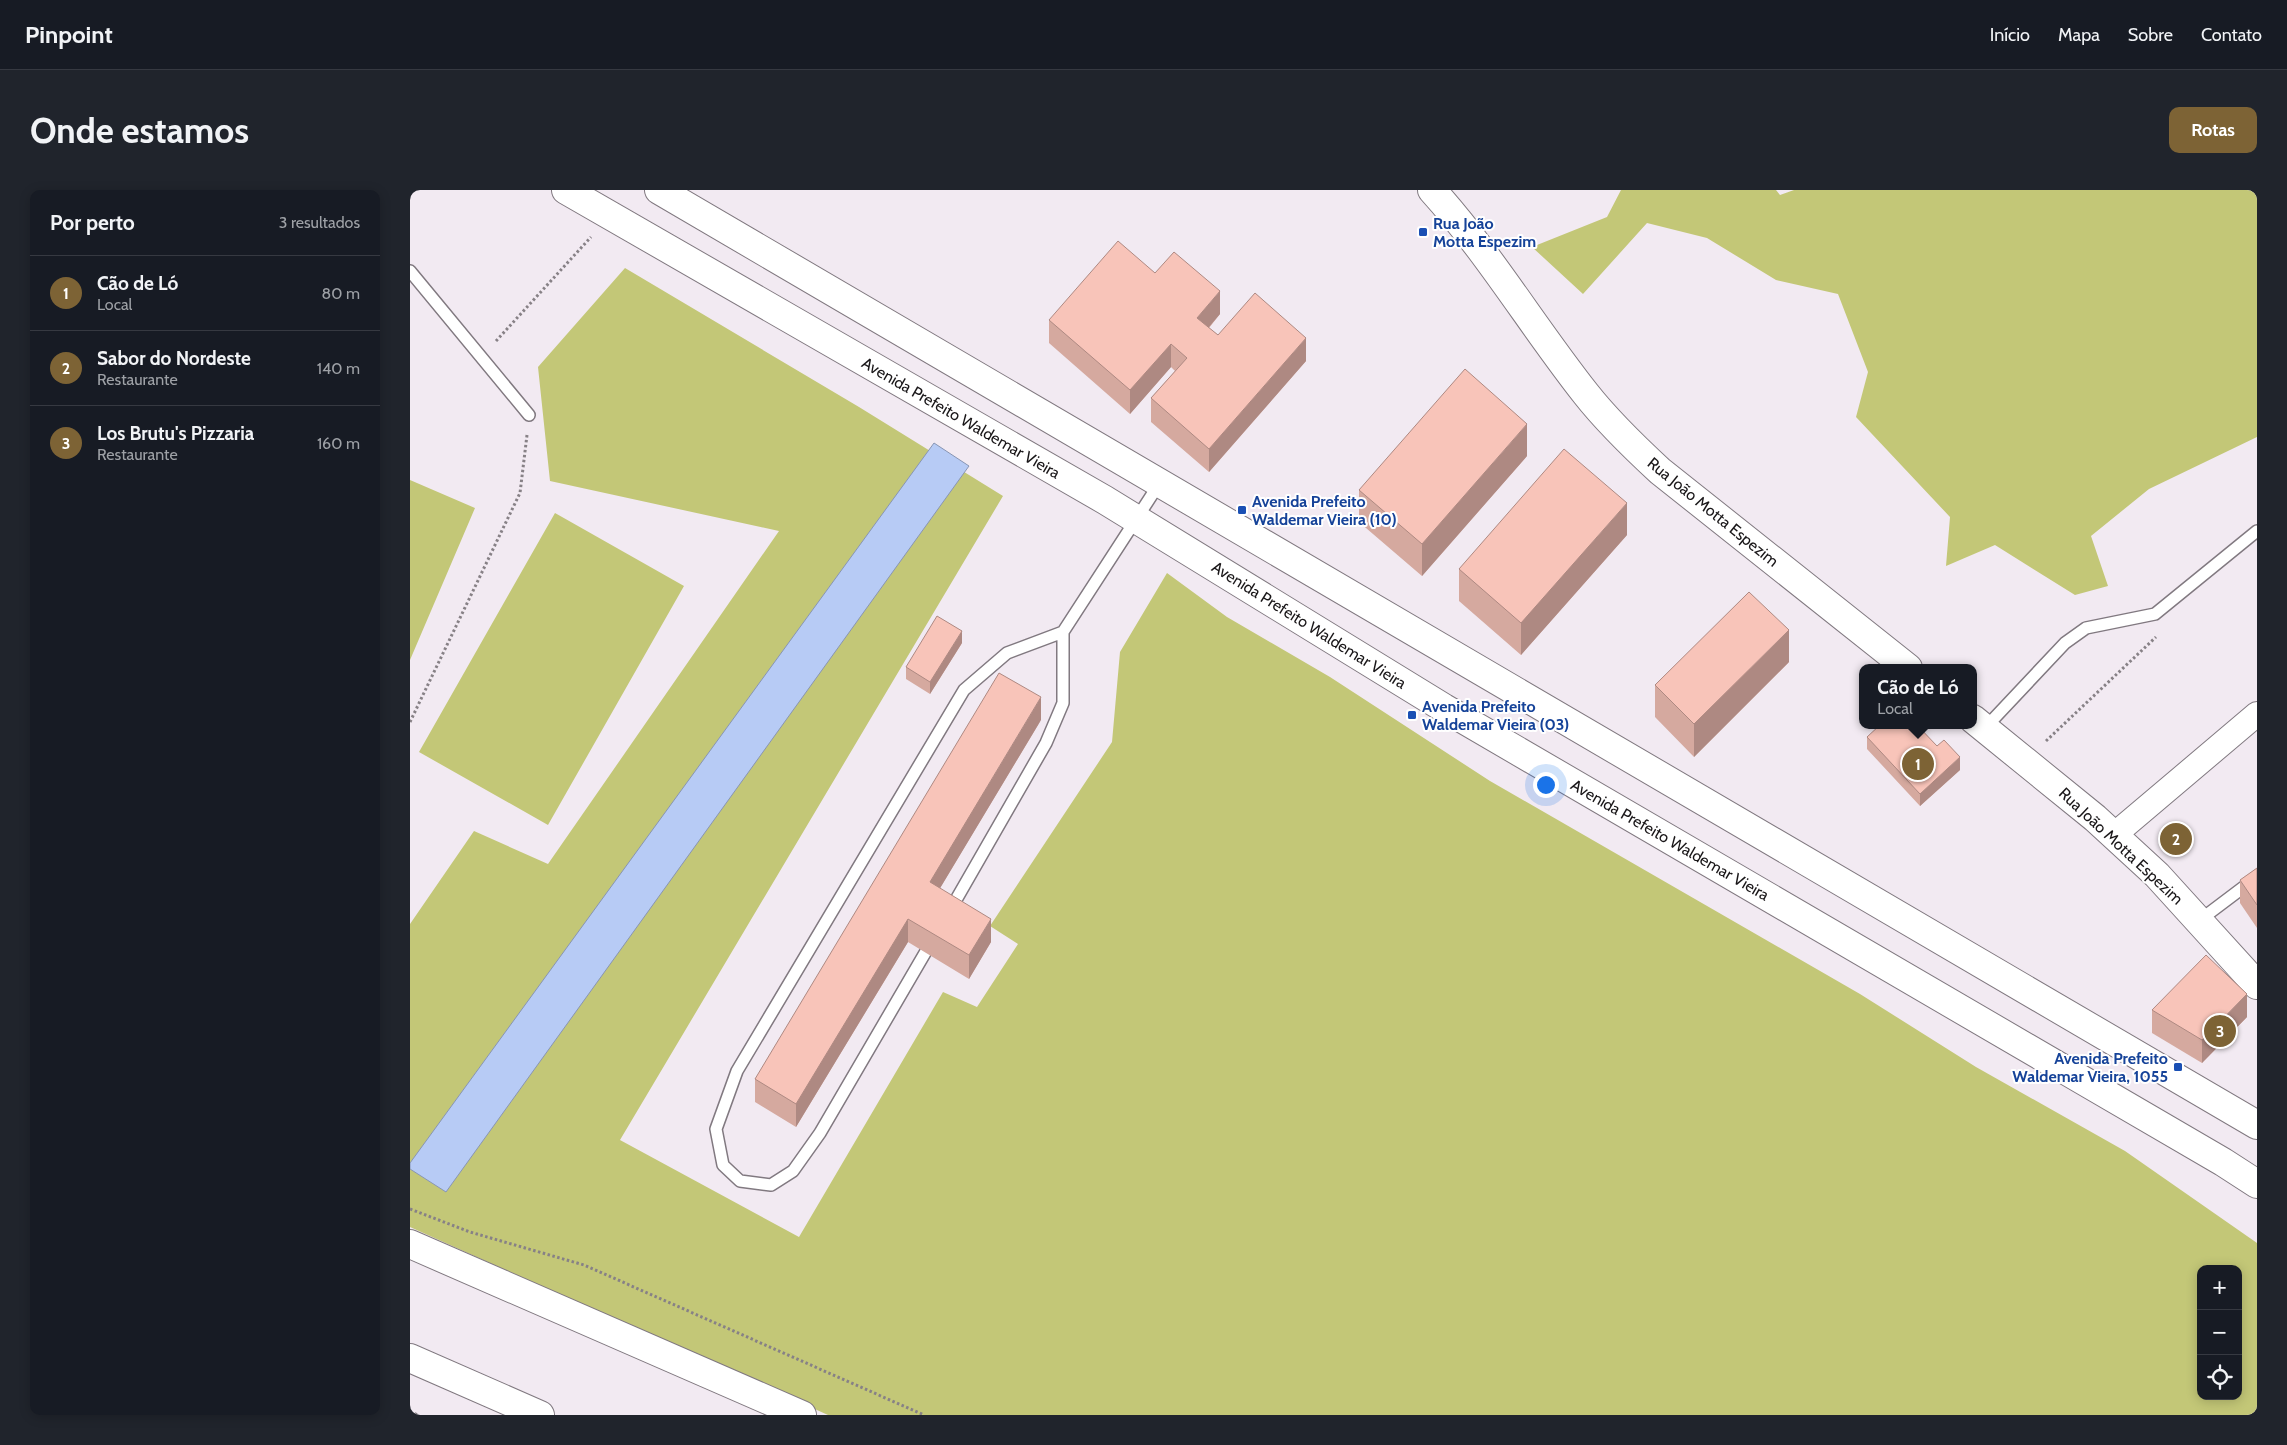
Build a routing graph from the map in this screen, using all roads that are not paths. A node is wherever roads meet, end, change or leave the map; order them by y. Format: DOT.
graph roads {
  1 [pos="566,190"];
  2 [pos="659,190"];
  3 [pos="1432,190"];
  4 [pos="410,271"];
  5 [pos="530,415"];
  6 [pos="1126,464"];
  7 [pos="1159,484"];
  8 [pos="1105,500"];
  9 [pos="1136,518"];
  10 [pos="2257,531"];
  11 [pos="1063,632"];
  12 [pos="1903,664"];
  13 [pos="2257,714"];
  14 [pos="1979,724"];
  15 [pos="2114,835"];
  16 [pos="2257,877"];
  17 [pos="2200,920"];
  18 [pos="2257,986"];
  19 [pos="2257,1125"];
  20 [pos="2257,1184"];
  21 [pos="410,1244"];
  22 [pos="410,1358"];
  23 [pos="540,1415"];
  24 [pos="802,1415"];
  1 -- 8 [label="main road, Avenida Prefeito Waldemar Vieira"];
  2 -- 6 [label="main road"];
  3 -- 12 [label="main road, Rua João Motta Espezim"];
  4 -- 5 [label="lane"];
  6 -- 7 [label="main road"];
  6 -- 8 [label="main road"];
  7 -- 9 [label="lane"];
  7 -- 19 [label="main road"];
  8 -- 9 [label="main road, Avenida Prefeito Waldemar Vieira"];
  9 -- 11 [label="lane"];
  9 -- 20 [label="main road, Avenida Prefeito Waldemar Vieira"];
  10 -- 14 [label="lane"];
  11 -- 11 [label="lane"];
  13 -- 15 [label="street"];
  14 -- 15 [label="main road, Rua João Motta Espezim"];
  15 -- 17 [label="main road, Rua João Motta Espezim"];
  16 -- 17 [label="lane"];
  17 -- 18 [label="main road, Rua João Motta Espezim"];
  21 -- 24 [label="main road"];
  22 -- 23 [label="main road"];
}
